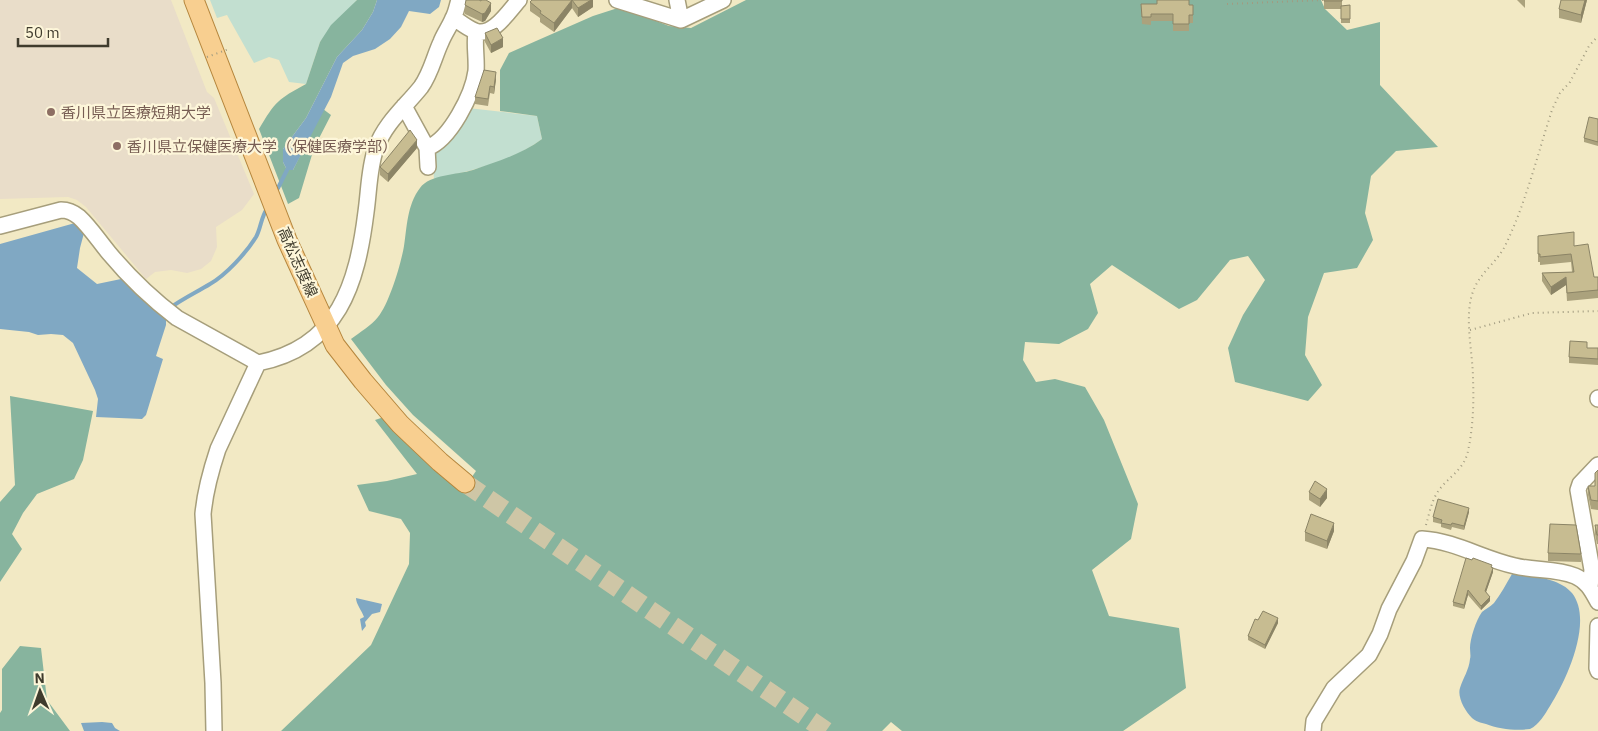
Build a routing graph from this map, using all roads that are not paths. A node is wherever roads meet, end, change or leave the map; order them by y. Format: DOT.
graph roads {
  1 [pos="194,0"];
  2 [pos="459,0"];
  3 [pos="519,0"];
  4 [pos="618,0"];
  5 [pos="677,0"];
  6 [pos="723,0"];
  7 [pos="454,18"];
  8 [pos="681,20"];
  9 [pos="476,32"];
  10 [pos="404,106"];
  11 [pos="427,148"];
  12 [pos="428,167"];
  13 [pos="0,226"];
  14 [pos="328,326"];
  15 [pos="258,363"];
  16 [pos="1598,465"];
  17 [pos="465,483"];
  18 [pos="1591,522"];
  19 [pos="1590,587"];
  20 [pos="1598,602"];
  21 [pos="1598,626"];
  22 [pos="1598,671"];
  23 [pos="214,731"];
  24 [pos="1312,731"];
  1 -- 14 [label="main road, 高松志度線"];
  2 -- 7 [label="street"];
  3 -- 9 [label="street"];
  4 -- 8 [label="street"];
  5 -- 8 [label="street"];
  6 -- 8 [label="street"];
  7 -- 9 [label="street"];
  7 -- 10 [label="street"];
  9 -- 11 [label="street"];
  10 -- 11 [label="street"];
  10 -- 14 [label="street"];
  11 -- 12 [label="street"];
  13 -- 15 [label="street"];
  14 -- 15 [label="street"];
  14 -- 17 [label="main road, 高松志度線"];
  15 -- 23 [label="street"];
  16 -- 18 [label="street"];
  18 -- 19 [label="street"];
  19 -- 20 [label="street"];
  19 -- 24 [label="street"];
  21 -- 22 [label="street"];
}
